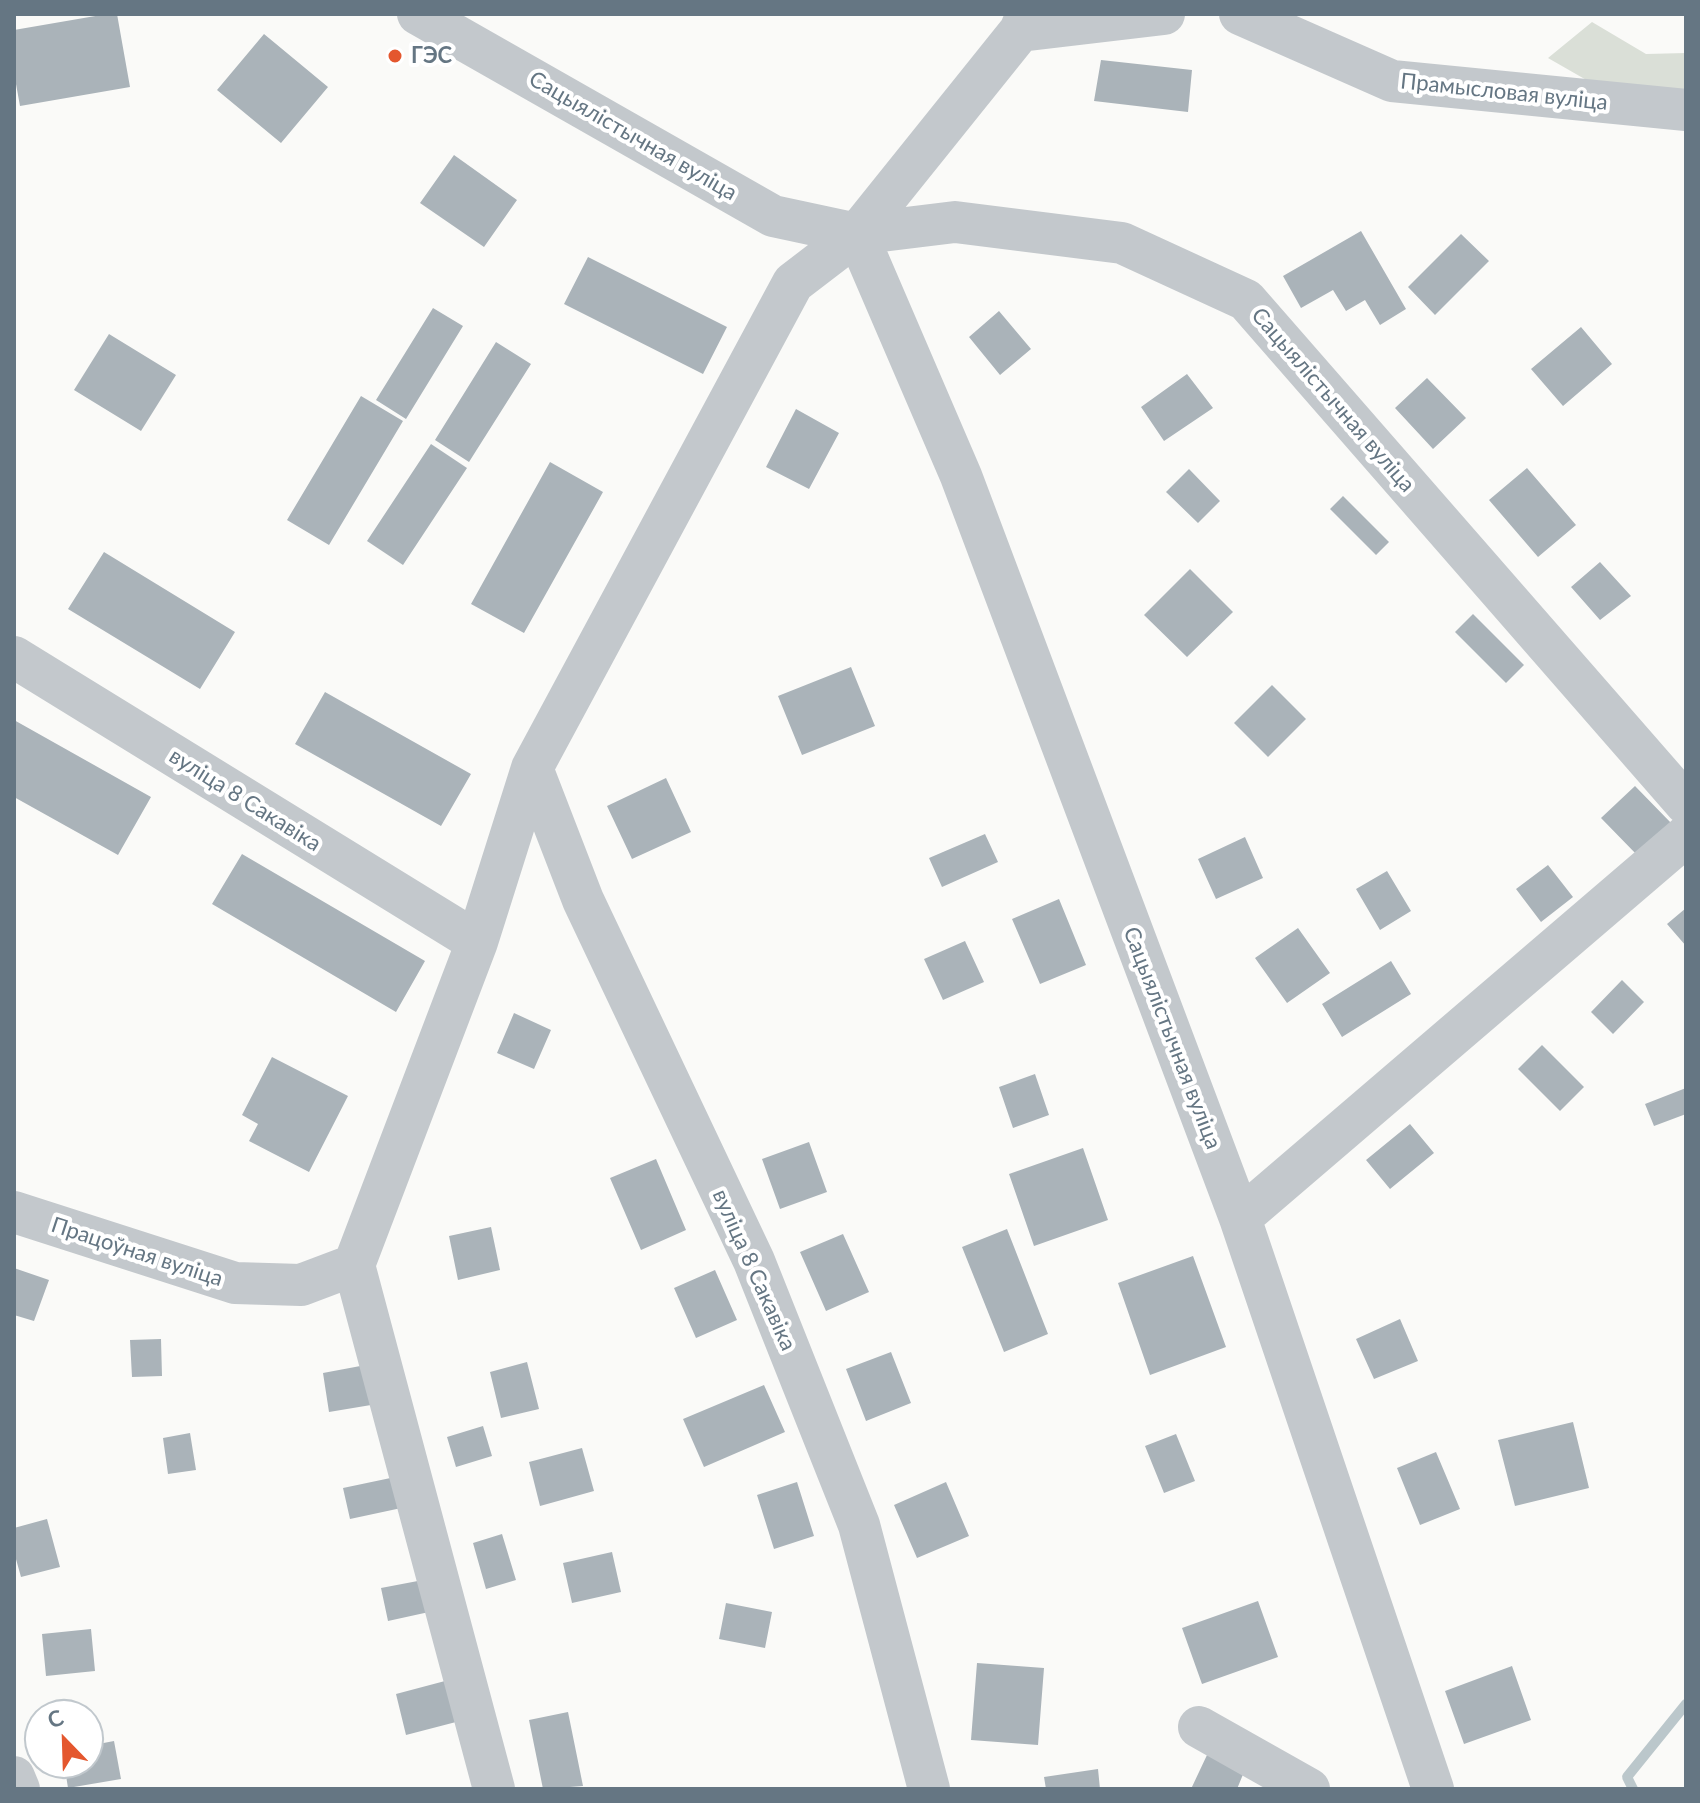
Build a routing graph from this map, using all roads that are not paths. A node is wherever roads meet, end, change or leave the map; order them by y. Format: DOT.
graph roads {
  1 [pos="418,14"];
  2 [pos="1164,14"];
  3 [pos="1240,14"];
  4 [pos="1024,22"];
  5 [pos="1686,110"];
  6 [pos="857,234"];
  7 [pos="14,657"];
  8 [pos="532,768"];
  9 [pos="1686,804"];
  10 [pos="1686,836"];
  11 [pos="477,942"];
  12 [pos="14,1212"];
  13 [pos="1240,1218"];
  14 [pos="354,1265"];
  15 [pos="1199,1727"];
  16 [pos="14,1777"];
  17 [pos="19,1789"];
  18 [pos="494,1789"];
  19 [pos="929,1789"];
  20 [pos="1309,1789"];
  21 [pos="1433,1789"];
  1 -- 6 [label="street, Сацыялістычная вуліца"];
  2 -- 4 [label="street"];
  3 -- 5 [label="street, Прамысловая вуліца"];
  4 -- 6 [label="street"];
  6 -- 8 [label="street"];
  6 -- 9 [label="street, Сацыялістычная вуліца"];
  6 -- 13 [label="street, Сацыялістычная вуліца"];
  7 -- 11 [label="street, вуліца 8 Сакавіка"];
  8 -- 11 [label="street"];
  8 -- 19 [label="street, вуліца 8 Сакавіка"];
  10 -- 13 [label="street"];
  11 -- 14 [label="street"];
  12 -- 14 [label="street, Працоўная вуліца"];
  13 -- 21 [label="street, Сацыялістычная вуліца"];
  14 -- 18 [label="street"];
  15 -- 20 [label="street"];
  16 -- 17 [label="street"];
}
